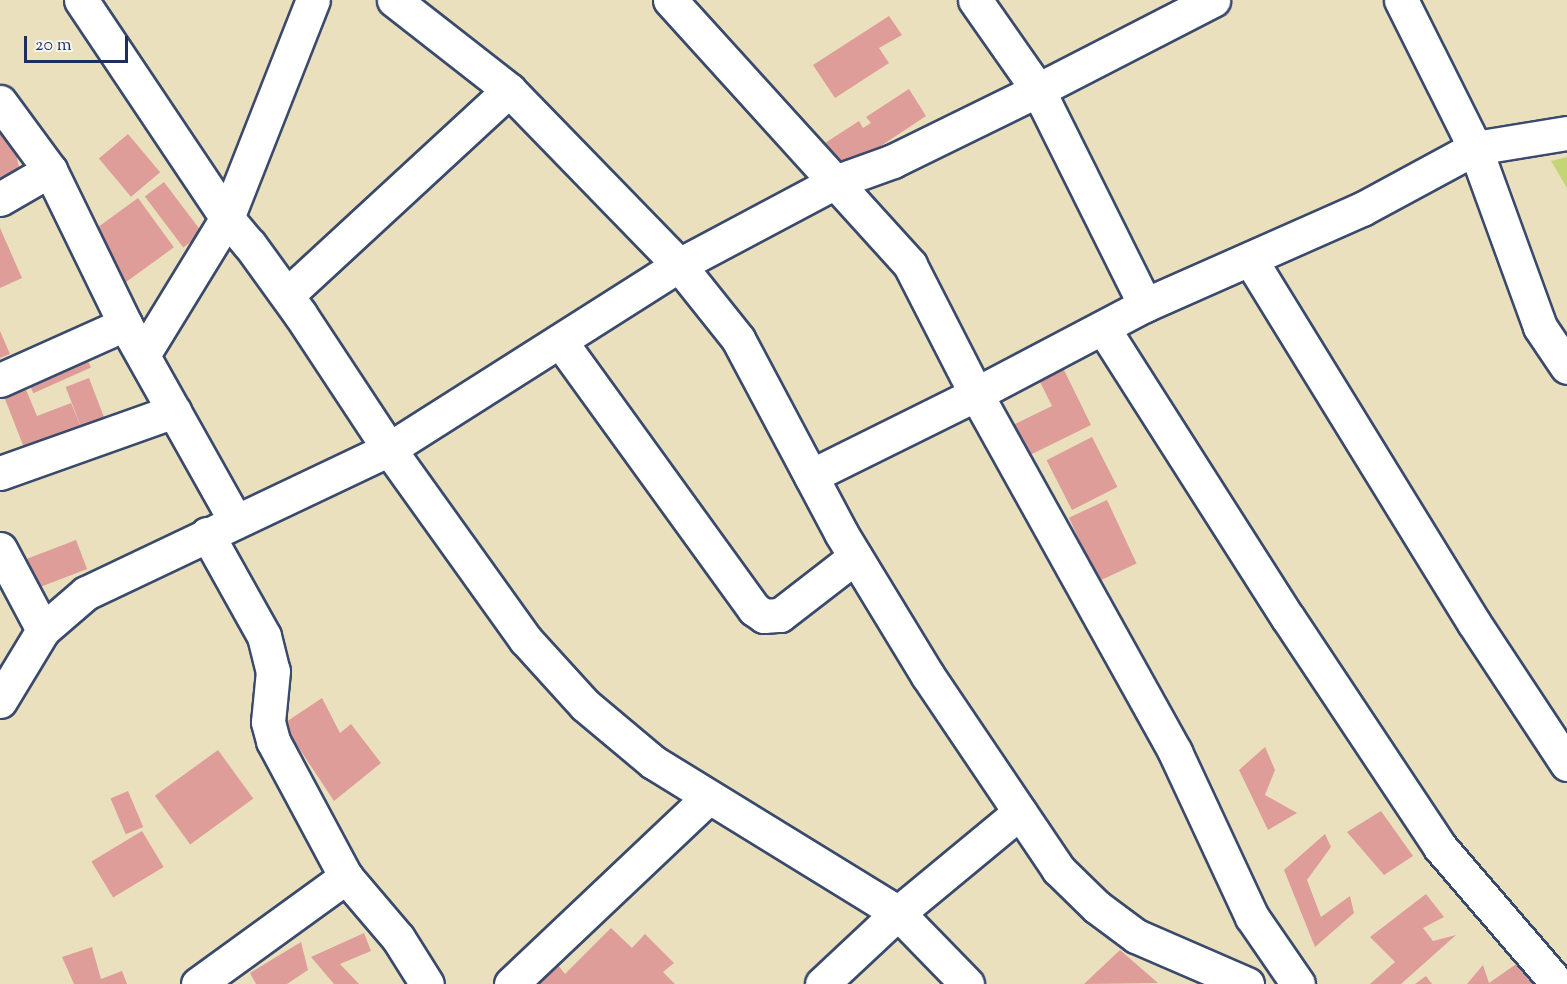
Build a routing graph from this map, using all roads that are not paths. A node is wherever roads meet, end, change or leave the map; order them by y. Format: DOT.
graph roads {
  1 [pos="81,0"];
  2 [pos="313,0"];
  3 [pos="394,0"];
  4 [pos="670,0"];
  5 [pos="975,0"];
  6 [pos="1213,0"];
  7 [pos="1401,0"];
  8 [pos="509,90"];
  9 [pos="1038,90"];
  10 [pos="0,102"];
  11 [pos="1567,133"];
  12 [pos="1475,148"];
  13 [pos="50,170"];
  14 [pos="835,182"];
  15 [pos="0,200"];
  16 [pos="227,218"];
  17 [pos="1250,259"];
  18 [pos="679,265"];
  19 [pos="287,295"];
  20 [pos="1145,305"];
  21 [pos="125,324"];
  22 [pos="1103,328"];
  23 [pos="560,340"];
  24 [pos="143,355"];
  25 [pos="1567,367"];
  26 [pos="0,380"];
  27 [pos="976,394"];
  28 [pos="174,411"];
  29 [pos="389,448"];
  30 [pos="0,473"];
  31 [pos="811,476"];
  32 [pos="221,527"];
  33 [pos="0,549"];
  34 [pos="855,557"];
  35 [pos="43,630"];
  36 [pos="0,701"];
  37 [pos="1564,752"];
  38 [pos="710,797"];
  39 [pos="1020,812"];
  40 [pos="346,877"];
  41 [pos="898,913"];
  42 [pos="198,984"];
  43 [pos="427,984"];
  44 [pos="511,984"];
  45 [pos="822,984"];
  46 [pos="967,984"];
  47 [pos="1247,984"];
  48 [pos="1298,984"];
  49 [pos="1558,984"];
  1 -- 16 [label="street"];
  2 -- 16 [label="street"];
  3 -- 8 [label="street"];
  4 -- 14 [label="street"];
  5 -- 9 [label="street"];
  6 -- 9 [label="street"];
  7 -- 12 [label="street"];
  8 -- 18 [label="street"];
  8 -- 19 [label="street"];
  9 -- 14 [label="street"];
  9 -- 20 [label="street"];
  10 -- 13 [label="street"];
  11 -- 12 [label="street"];
  12 -- 17 [label="street"];
  12 -- 25 [label="street"];
  13 -- 15 [label="street"];
  13 -- 21 [label="street"];
  14 -- 18 [label="street"];
  14 -- 27 [label="street"];
  16 -- 19 [label="street"];
  16 -- 24 [label="street"];
  17 -- 20 [label="street"];
  17 -- 37 [label="street"];
  18 -- 23 [label="street"];
  18 -- 31 [label="street"];
  19 -- 29 [label="street"];
  20 -- 22 [label="street"];
  21 -- 24 [label="street"];
  21 -- 26 [label="street"];
  22 -- 27 [label="street"];
  22 -- 49 [label="street"];
  23 -- 29 [label="street"];
  23 -- 34 [label="street"];
  24 -- 28 [label="street"];
  27 -- 31 [label="street"];
  27 -- 48 [label="street"];
  28 -- 30 [label="street"];
  28 -- 32 [label="street"];
  29 -- 32 [label="street"];
  29 -- 38 [label="street"];
  31 -- 34 [label="street"];
  32 -- 35 [label="street"];
  32 -- 40 [label="street"];
  33 -- 35 [label="street"];
  34 -- 39 [label="street"];
  35 -- 36 [label="street"];
  38 -- 41 [label="street"];
  38 -- 44 [label="street"];
  39 -- 41 [label="street"];
  39 -- 47 [label="street"];
  40 -- 42 [label="street"];
  40 -- 43 [label="street"];
  41 -- 45 [label="street"];
  41 -- 46 [label="street"];
}
